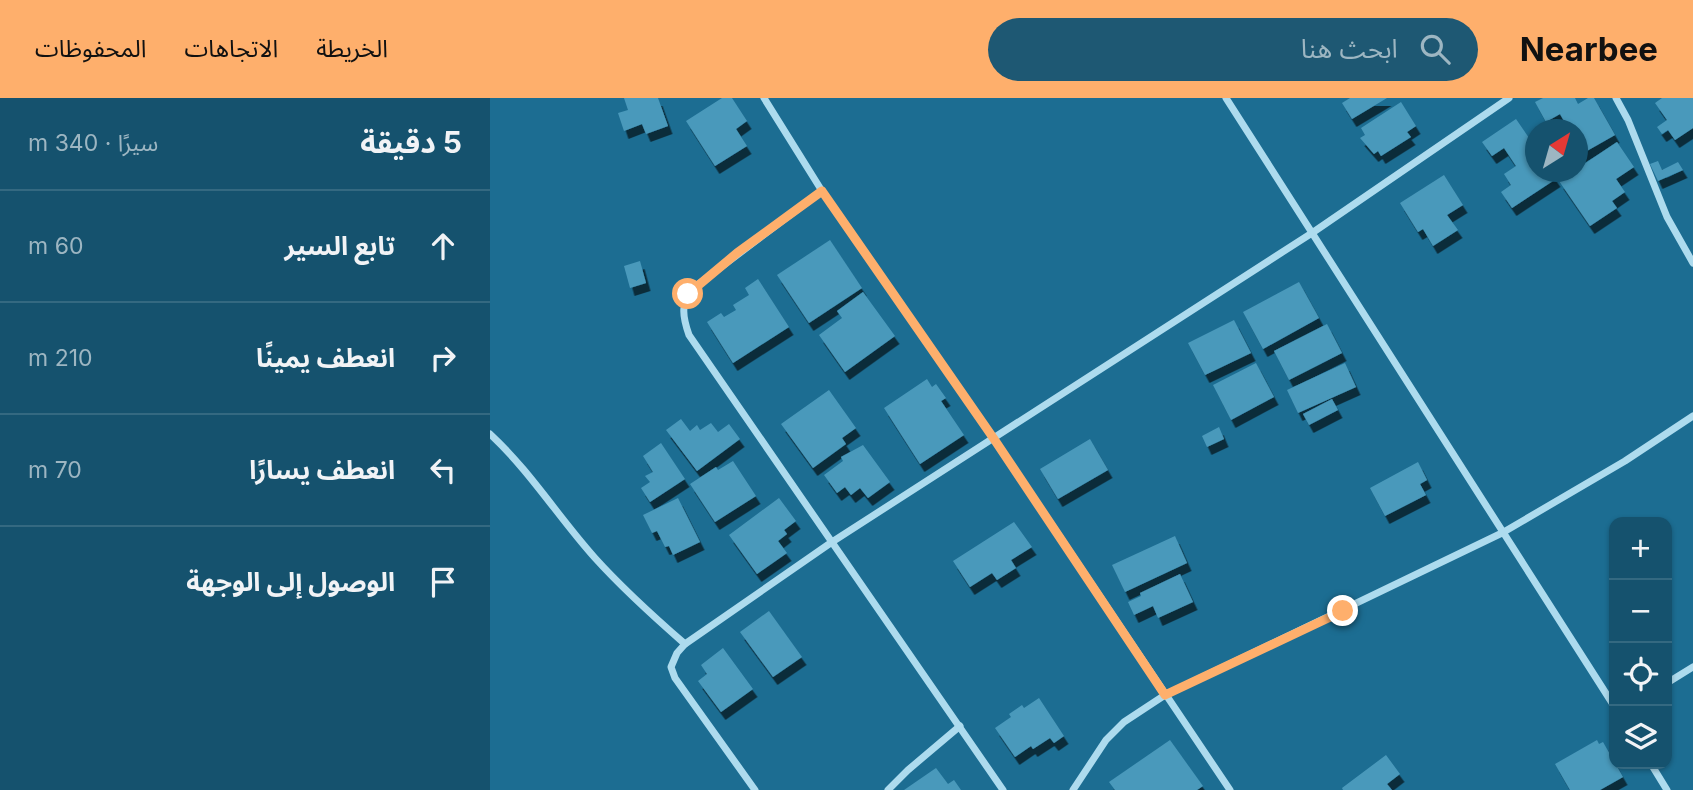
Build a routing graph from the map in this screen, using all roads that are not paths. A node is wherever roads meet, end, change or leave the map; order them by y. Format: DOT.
graph roads {
  1 [pos="764,98"];
  2 [pos="1226,98"];
  3 [pos="1509,98"];
  4 [pos="1616,98"];
  5 [pos="822,191"];
  6 [pos="1312,233"];
  7 [pos="1693,263"];
  8 [pos="1693,416"];
  9 [pos="490,434"];
  10 [pos="994,439"];
  11 [pos="1502,533"];
  12 [pos="832,542"];
  13 [pos="685,644"];
  14 [pos="1693,667"];
  15 [pos="1672,680"];
  16 [pos="1165,695"];
  17 [pos="1609,698"];
  18 [pos="960,726"];
  19 [pos="1654,769"];
  20 [pos="755,790"];
  21 [pos="888,790"];
  22 [pos="1003,790"];
  23 [pos="1073,790"];
  24 [pos="1230,790"];
  25 [pos="1667,790"];
  1 -- 5 [label="street"];
  2 -- 6 [label="street"];
  3 -- 6 [label="street"];
  4 -- 7 [label="street"];
  5 -- 10 [label="street"];
  5 -- 12 [label="street"];
  6 -- 10 [label="street"];
  6 -- 11 [label="street"];
  8 -- 11 [label="street"];
  9 -- 13 [label="street"];
  10 -- 12 [label="street"];
  10 -- 16 [label="street"];
  11 -- 16 [label="street"];
  11 -- 17 [label="street"];
  12 -- 13 [label="street"];
  12 -- 18 [label="street"];
  13 -- 20 [label="street"];
  14 -- 15 [label="street"];
  16 -- 23 [label="street"];
  16 -- 24 [label="street"];
  18 -- 21 [label="street"];
  18 -- 22 [label="street"];
  19 -- 25 [label="street"];
}
